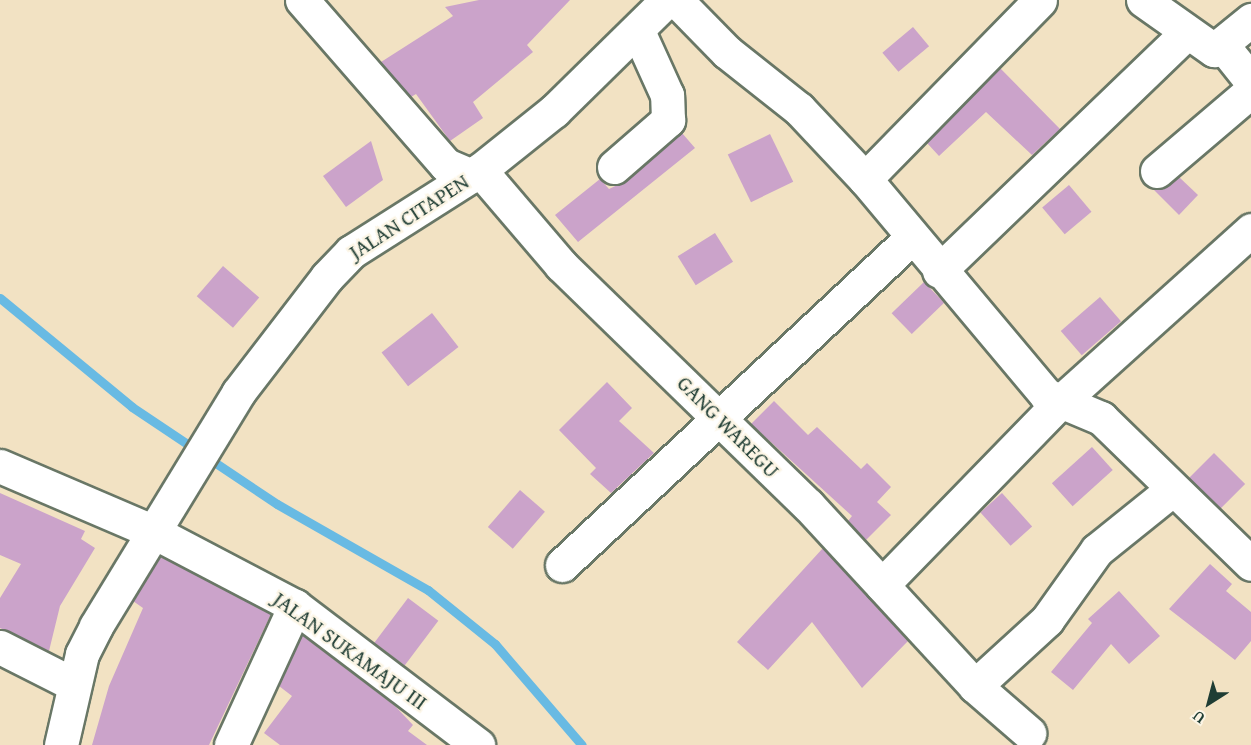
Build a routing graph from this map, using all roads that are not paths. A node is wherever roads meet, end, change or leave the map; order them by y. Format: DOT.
graph roads {
  1 [pos="302,0"];
  2 [pos="667,0"];
  3 [pos="676,0"];
  4 [pos="1040,0"];
  5 [pos="1143,0"];
  6 [pos="1251,20"];
  7 [pos="638,31"];
  8 [pos="1186,33"];
  9 [pos="1223,46"];
  10 [pos="1251,81"];
  11 [pos="1251,91"];
  12 [pos="614,167"];
  13 [pos="1157,171"];
  14 [pos="476,173"];
  15 [pos="865,179"];
  16 [pos="1251,230"];
  17 [pos="912,237"];
  18 [pos="939,271"];
  19 [pos="1058,404"];
  20 [pos="718,415"];
  21 [pos="0,466"];
  22 [pos="1173,489"];
  23 [pos="153,531"];
  24 [pos="1251,564"];
  25 [pos="562,565"];
  26 [pos="882,585"];
  27 [pos="295,606"];
  28 [pos="0,647"];
  29 [pos="73,684"];
  30 [pos="975,686"];
  31 [pos="1029,733"];
  32 [pos="236,743"];
  33 [pos="62,745"];
  34 [pos="478,745"];
  1 -- 14 [label="street"];
  2 -- 7 [label="street, JALAN CITAPEN"];
  3 -- 15 [label="street"];
  4 -- 15 [label="street"];
  5 -- 8 [label="street"];
  6 -- 9 [label="street"];
  7 -- 12 [label="street"];
  7 -- 14 [label="street, JALAN CITAPEN"];
  8 -- 9 [label="street"];
  8 -- 18 [label="street"];
  9 -- 10 [label="street"];
  11 -- 13 [label="street"];
  14 -- 20 [label="street, GANG WAREGU"];
  14 -- 23 [label="street, JALAN CITAPEN"];
  15 -- 17 [label="street"];
  16 -- 19 [label="street"];
  17 -- 18 [label="street"];
  17 -- 20 [label="street"];
  18 -- 19 [label="street"];
  19 -- 22 [label="street"];
  19 -- 26 [label="street"];
  20 -- 25 [label="street"];
  20 -- 26 [label="street, GANG WAREGU"];
  21 -- 23 [label="street, JALAN SUKAMAJU III"];
  22 -- 24 [label="street"];
  22 -- 30 [label="street"];
  23 -- 27 [label="street, JALAN SUKAMAJU III"];
  23 -- 29 [label="street, JALAN CITAPEN"];
  26 -- 30 [label="street, GANG WAREGU"];
  27 -- 32 [label="street"];
  27 -- 34 [label="street, JALAN SUKAMAJU III"];
  28 -- 29 [label="street"];
  29 -- 33 [label="street, JALAN CITAPEN"];
  30 -- 31 [label="street, GANG WAREGU"];
}
